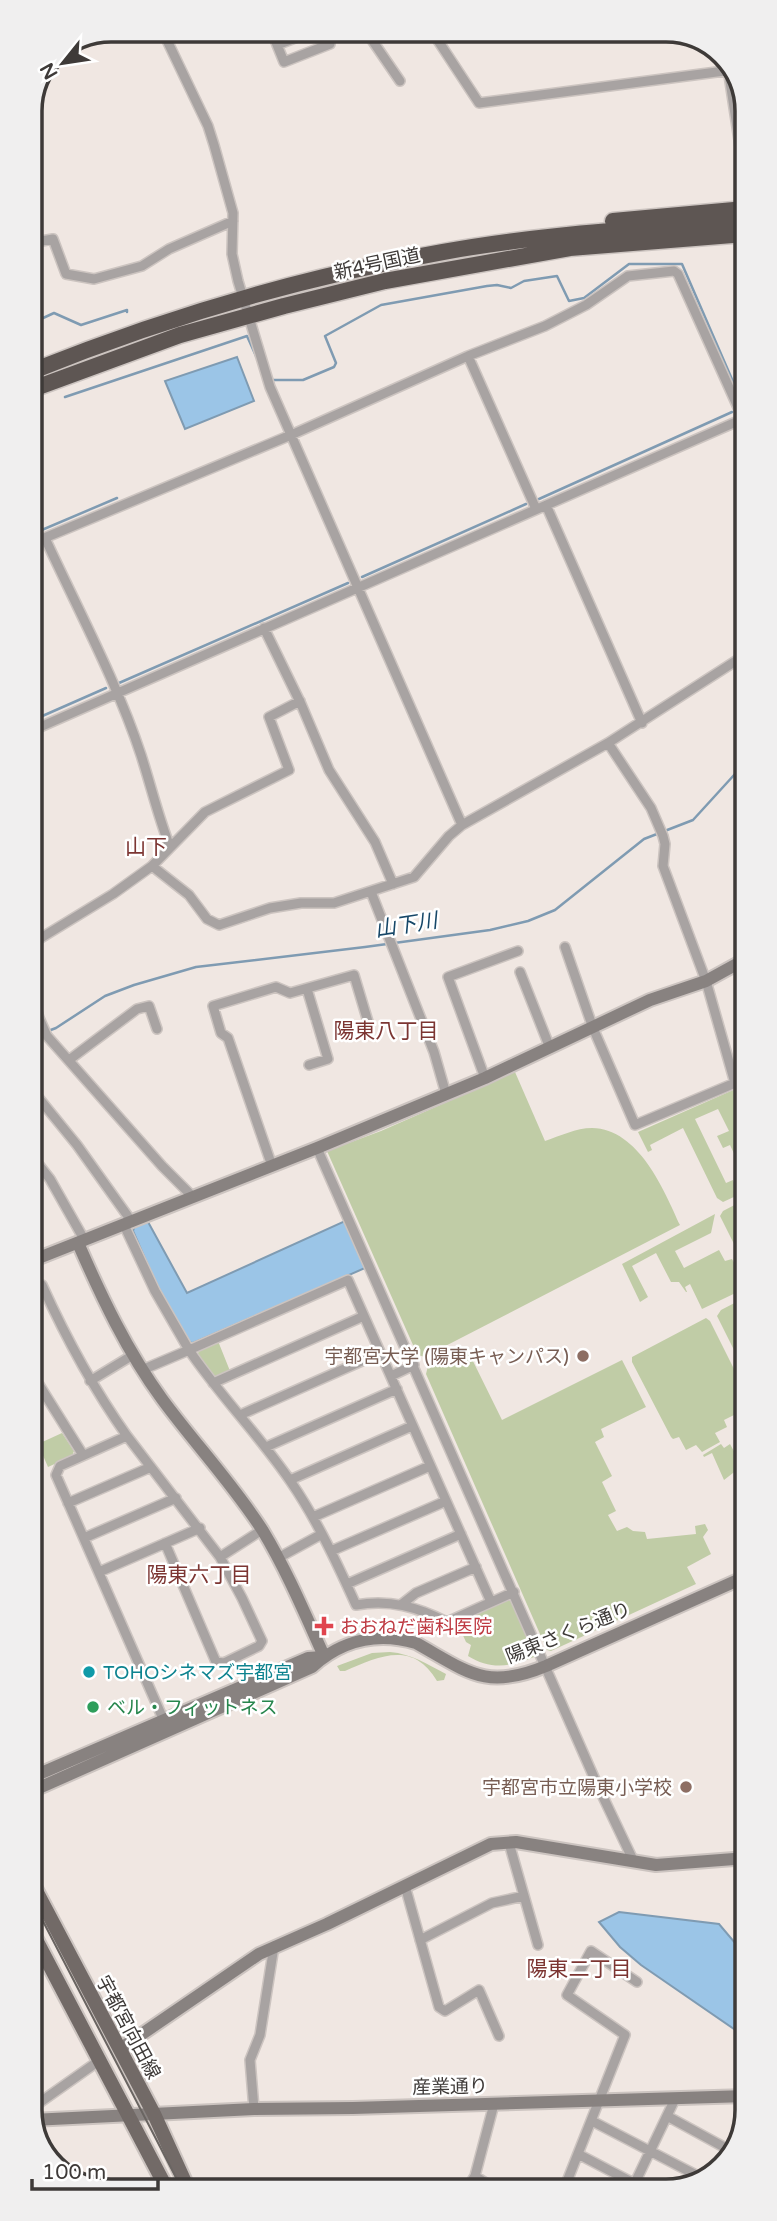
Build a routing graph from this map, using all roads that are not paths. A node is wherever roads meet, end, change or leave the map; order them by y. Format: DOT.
graph roads {
  1 [pos="168,42"];
  2 [pos="276,42"];
  3 [pos="285,42"];
  4 [pos="329,42"];
  5 [pos="373,42"];
  6 [pos="439,42"];
  7 [pos="277,45"];
  8 [pos="720,69"];
  9 [pos="400,81"];
  10 [pos="735,210"];
  11 [pos="233,221"];
  12 [pos="735,222"];
  13 [pos="735,235"];
  14 [pos="42,241"];
  15 [pos="735,243"];
  16 [pos="519,249"];
  17 [pos="242,297"];
  18 [pos="248,315"];
  19 [pos="468,356"];
  20 [pos="42,367"];
  21 [pos="42,386"];
  22 [pos="735,400"];
  23 [pos="735,424"];
  24 [pos="291,435"];
  25 [pos="546,505"];
  26 [pos="536,509"];
  27 [pos="45,538"];
  28 [pos="42,539"];
  29 [pos="358,587"];
  30 [pos="264,628"];
  31 [pos="735,662"];
  32 [pos="116,693"];
  33 [pos="300,701"];
  34 [pos="642,723"];
  35 [pos="42,726"];
  36 [pos="608,743"];
  37 [pos="462,825"];
  38 [pos="170,847"];
  39 [pos="152,866"];
  40 [pos="393,884"];
  41 [pos="371,892"];
  42 [pos="42,937"];
  43 [pos="565,947"];
  44 [pos="518,951"];
  45 [pos="735,965"];
  46 [pos="520,972"];
  47 [pos="706,981"];
  48 [pos="307,989"];
  49 [pos="42,1025"];
  50 [pos="369,1025"];
  51 [pos="593,1028"];
  52 [pos="157,1029"];
  53 [pos="550,1048"];
  54 [pos="69,1060"];
  55 [pos="309,1065"];
  56 [pos="485,1078"];
  57 [pos="735,1083"];
  58 [pos="446,1094"];
  59 [pos="42,1102"];
  60 [pos="317,1148"];
  61 [pos="272,1166"];
  62 [pos="42,1169"];
  63 [pos="193,1198"];
  64 [pos="128,1223"];
  65 [pos="82,1242"];
  66 [pos="42,1257"];
  67 [pos="42,1285"];
  68 [pos="364,1316"];
  69 [pos="189,1350"];
  70 [pos="380,1353"];
  71 [pos="133,1355"];
  72 [pos="414,1365"];
  73 [pos="142,1370"];
  74 [pos="391,1376"];
  75 [pos="90,1381"];
  76 [pos="213,1382"];
  77 [pos="42,1387"];
  78 [pos="397,1389"];
  79 [pos="240,1415"];
  80 [pos="412,1426"];
  81 [pos="127,1436"];
  82 [pos="266,1447"];
  83 [pos="83,1455"];
  84 [pos="430,1466"];
  85 [pos="151,1467"];
  86 [pos="290,1480"];
  87 [pos="176,1498"];
  88 [pos="446,1501"];
  89 [pos="68,1503"];
  90 [pos="313,1517"];
  91 [pos="200,1528"];
  92 [pos="262,1530"];
  93 [pos="322,1534"];
  94 [pos="460,1534"];
  95 [pos="84,1538"];
  96 [pos="165,1544"];
  97 [pos="331,1551"];
  98 [pos="220,1557"];
  99 [pos="278,1558"];
  100 [pos="475,1567"];
  101 [pos="99,1572"];
  102 [pos="735,1581"];
  103 [pos="347,1584"];
  104 [pos="514,1592"];
  105 [pos="491,1602"];
  106 [pos="402,1604"];
  107 [pos="324,1657"];
  108 [pos="546,1666"];
  109 [pos="164,1721"];
  110 [pos="42,1773"];
  111 [pos="42,1787"];
  112 [pos="509,1843"];
  113 [pos="735,1859"];
  114 [pos="634,1861"];
  115 [pos="405,1886"];
  116 [pos="524,1896"];
  117 [pos="42,1902"];
  118 [pos="420,1940"];
  119 [pos="538,1945"];
  120 [pos="274,1946"];
  121 [pos="42,1951"];
  122 [pos="637,1982"];
  123 [pos="499,2036"];
  124 [pos="120,2049"];
  125 [pos="100,2060"];
  126 [pos="735,2096"];
  127 [pos="675,2099"];
  128 [pos="42,2101"];
  129 [pos="600,2102"];
  130 [pos="494,2104"];
  131 [pos="254,2109"];
  132 [pos="154,2114"];
  133 [pos="128,2115"];
  134 [pos="667,2116"];
  135 [pos="43,2119"];
  136 [pos="592,2121"];
  137 [pos="724,2147"];
  138 [pos="650,2151"];
  139 [pos="578,2154"];
  140 [pos="693,2173"];
  141 [pos="475,2176"];
  142 [pos="162,2179"];
  143 [pos="184,2179"];
  144 [pos="473,2179"];
  145 [pos="480,2179"];
  146 [pos="568,2179"];
  147 [pos="622,2179"];
  148 [pos="637,2179"];
  1 -- 11 [label="street"];
  2 -- 7 [label="street"];
  3 -- 7 [label="street"];
  4 -- 7 [label="street"];
  5 -- 9 [label="street"];
  6 -- 8 [label="street"];
  10 -- 16 [label="highway"];
  11 -- 14 [label="street"];
  11 -- 17 [label="street"];
  12 -- 16 [label="highway, 新4号国道"];
  13 -- 16 [label="highway, 新4号国道"];
  15 -- 16 [label="highway"];
  16 -- 17 [label="highway, 新4号国道"];
  16 -- 18 [label="highway, 新4号国道"];
  17 -- 18 [label="street"];
  17 -- 20 [label="highway, 新4号国道"];
  18 -- 21 [label="highway, 新4号国道"];
  18 -- 24 [label="street"];
  19 -- 22 [label="street"];
  19 -- 24 [label="street"];
  19 -- 26 [label="street"];
  23 -- 25 [label="street"];
  24 -- 27 [label="street"];
  24 -- 29 [label="street"];
  25 -- 26 [label="street"];
  25 -- 34 [label="street"];
  26 -- 29 [label="street"];
  27 -- 28 [label="street"];
  27 -- 32 [label="street"];
  29 -- 30 [label="street"];
  29 -- 37 [label="street"];
  30 -- 32 [label="street"];
  30 -- 33 [label="street"];
  31 -- 34 [label="street"];
  32 -- 35 [label="street"];
  32 -- 38 [label="street"];
  33 -- 38 [label="street"];
  33 -- 40 [label="street"];
  34 -- 36 [label="street"];
  36 -- 37 [label="street"];
  36 -- 47 [label="street"];
  37 -- 40 [label="street"];
  38 -- 39 [label="street"];
  39 -- 41 [label="street"];
  39 -- 42 [label="street"];
  40 -- 41 [label="street"];
  41 -- 58 [label="street"];
  43 -- 51 [label="street"];
  44 -- 56 [label="street"];
  45 -- 47 [label="street"];
  46 -- 53 [label="street"];
  47 -- 51 [label="street"];
  47 -- 57 [label="street"];
  48 -- 50 [label="street"];
  48 -- 55 [label="street"];
  48 -- 61 [label="street"];
  49 -- 54 [label="street"];
  51 -- 53 [label="street"];
  51 -- 57 [label="street"];
  52 -- 54 [label="street"];
  53 -- 56 [label="street"];
  54 -- 63 [label="street"];
  56 -- 58 [label="street"];
  58 -- 60 [label="street"];
  59 -- 64 [label="street"];
  60 -- 61 [label="street"];
  60 -- 72 [label="street"];
  61 -- 63 [label="street"];
  62 -- 65 [label="street"];
  63 -- 64 [label="street"];
  64 -- 65 [label="street"];
  64 -- 69 [label="street"];
  65 -- 66 [label="street"];
  65 -- 71 [label="street"];
  67 -- 75 [label="street"];
  68 -- 69 [label="street"];
  68 -- 70 [label="street"];
  68 -- 76 [label="street"];
  69 -- 73 [label="street"];
  69 -- 76 [label="street"];
  70 -- 74 [label="street"];
  70 -- 79 [label="street"];
  71 -- 73 [label="street"];
  71 -- 75 [label="street"];
  72 -- 74 [label="street"];
  72 -- 104 [label="street"];
  73 -- 92 [label="street"];
  74 -- 78 [label="street"];
  75 -- 81 [label="street"];
  76 -- 79 [label="street"];
  77 -- 83 [label="street"];
  78 -- 80 [label="street"];
  78 -- 82 [label="street"];
  79 -- 82 [label="street"];
  80 -- 84 [label="street"];
  80 -- 86 [label="street"];
  81 -- 83 [label="street"];
  81 -- 85 [label="street"];
  82 -- 86 [label="street"];
  83 -- 89 [label="street"];
  84 -- 88 [label="street"];
  84 -- 90 [label="street"];
  85 -- 87 [label="street"];
  85 -- 89 [label="street"];
  86 -- 90 [label="street"];
  87 -- 91 [label="street"];
  87 -- 95 [label="street"];
  88 -- 94 [label="street"];
  88 -- 97 [label="street"];
  89 -- 95 [label="street"];
  90 -- 93 [label="street"];
  91 -- 96 [label="street"];
  91 -- 98 [label="street"];
  92 -- 98 [label="street"];
  92 -- 99 [label="street"];
  93 -- 97 [label="street"];
  93 -- 99 [label="street"];
  94 -- 100 [label="street"];
  94 -- 103 [label="street"];
  95 -- 101 [label="street"];
  96 -- 98 [label="street"];
  96 -- 101 [label="street"];
  97 -- 103 [label="street"];
  99 -- 107 [label="street"];
  100 -- 105 [label="street"];
  100 -- 106 [label="street"];
  101 -- 109 [label="street"];
  102 -- 108 [label="street, 陽東さくら通り"];
  103 -- 106 [label="street"];
  104 -- 105 [label="street"];
  104 -- 108 [label="street"];
  105 -- 106 [label="street"];
  107 -- 108 [label="street, 陽東さくら通り"];
  107 -- 109 [label="street, 陽東さくら通り"];
  107 -- 111 [label="street, 陽東さくら通り"];
  108 -- 114 [label="street"];
  109 -- 110 [label="street, 陽東さくら通り"];
  112 -- 114 [label="street"];
  112 -- 115 [label="street"];
  112 -- 116 [label="street"];
  113 -- 114 [label="street"];
  115 -- 118 [label="street"];
  115 -- 120 [label="street"];
  116 -- 118 [label="street"];
  116 -- 119 [label="street"];
  117 -- 124 [label="main road, 宇都宮向田線"];
  118 -- 123 [label="street"];
  120 -- 124 [label="street"];
  120 -- 131 [label="street"];
  121 -- 125 [label="main road"];
  122 -- 129 [label="street"];
  124 -- 132 [label="main road, 宇都宮向田線"];
  125 -- 128 [label="street"];
  125 -- 133 [label="main road"];
  126 -- 127 [label="street, 産業通り"];
  127 -- 129 [label="street, 産業通り"];
  127 -- 134 [label="street"];
  129 -- 130 [label="street, 産業通り"];
  129 -- 136 [label="street"];
  130 -- 131 [label="street, 産業通り"];
  130 -- 141 [label="street"];
  131 -- 132 [label="street, 産業通り"];
  132 -- 133 [label="street, 産業通り"];
  132 -- 143 [label="main road, 宇都宮向田線"];
  133 -- 135 [label="street"];
  133 -- 142 [label="main road"];
  134 -- 137 [label="street"];
  134 -- 138 [label="street"];
  136 -- 138 [label="street"];
  136 -- 139 [label="street"];
  138 -- 140 [label="street"];
  138 -- 148 [label="street"];
  139 -- 146 [label="street"];
  139 -- 147 [label="street"];
  141 -- 144 [label="street"];
  141 -- 145 [label="street"];
}
